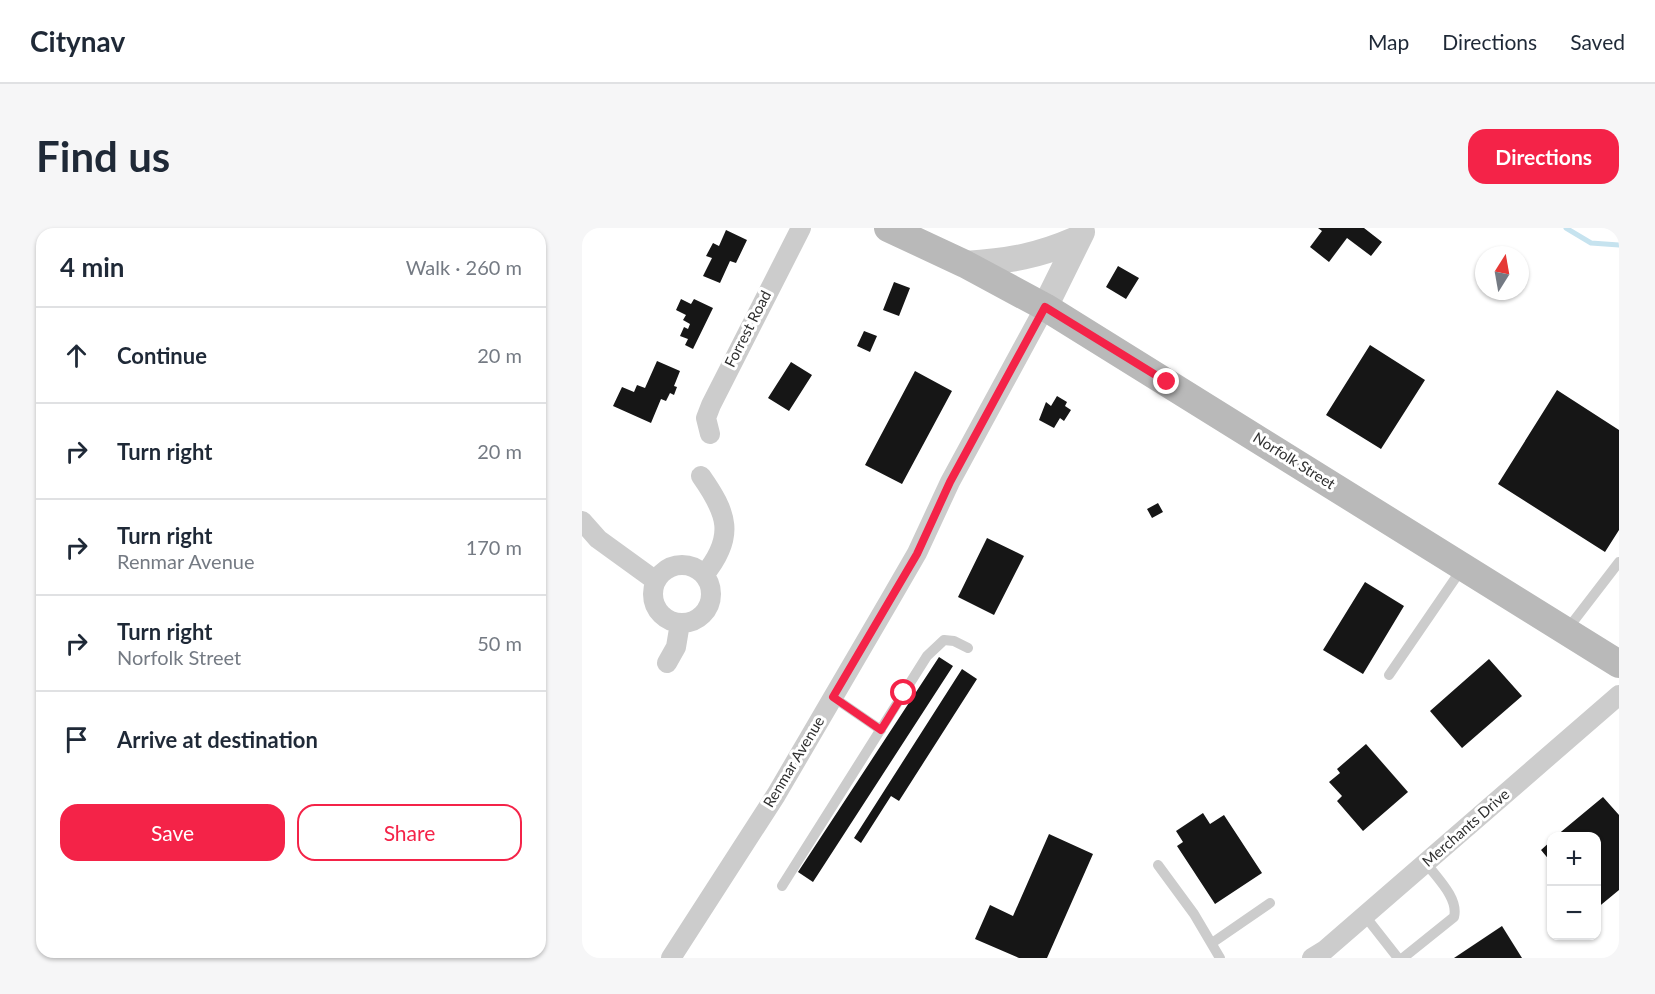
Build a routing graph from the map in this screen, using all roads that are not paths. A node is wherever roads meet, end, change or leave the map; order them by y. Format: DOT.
graph roads {
  1 [pos="801,228"];
  2 [pos="888,228"];
  3 [pos="1082,233"];
  4 [pos="965,264"];
  5 [pos="1045,307"];
  6 [pos="710,434"];
  7 [pos="701,476"];
  8 [pos="582,521"];
  9 [pos="1619,562"];
  10 [pos="1464,567"];
  11 [pos="704,575"];
  12 [pos="656,581"];
  13 [pos="680,623"];
  14 [pos="1566,631"];
  15 [pos="968,648"];
  16 [pos="667,663"];
  17 [pos="1619,664"];
  18 [pos="1389,675"];
  19 [pos="1619,695"];
  20 [pos="833,697"];
  21 [pos="881,730"];
  22 [pos="1426,863"];
  23 [pos="1158,865"];
  24 [pos="782,886"];
  25 [pos="1270,903"];
  26 [pos="1365,916"];
  27 [pos="1212,943"];
  28 [pos="670,958"];
  29 [pos="1220,958"];
  30 [pos="1312,958"];
  31 [pos="1398,958"];
  32 [pos="1403,958"];
  1 -- 6 [label="street, Forrest Road"];
  2 -- 4 [label="main road, Norfolk Street"];
  3 -- 4 [label="street"];
  3 -- 5 [label="street"];
  4 -- 5 [label="main road, Norfolk Street"];
  5 -- 10 [label="main road, Norfolk Street"];
  5 -- 20 [label="street, Renmar Avenue"];
  7 -- 11 [label="street"];
  8 -- 12 [label="street"];
  9 -- 14 [label="lane"];
  10 -- 14 [label="main road, Norfolk Street"];
  10 -- 18 [label="lane"];
  11 -- 12 [label="street"];
  11 -- 13 [label="street"];
  12 -- 13 [label="street"];
  13 -- 16 [label="street"];
  14 -- 17 [label="main road, Norfolk Street"];
  15 -- 21 [label="lane"];
  19 -- 22 [label="street, Merchants Drive"];
  20 -- 21 [label="lane"];
  20 -- 28 [label="street, Renmar Avenue"];
  21 -- 24 [label="lane"];
  22 -- 26 [label="street, Merchants Drive"];
  22 -- 32 [label="lane"];
  23 -- 27 [label="lane"];
  25 -- 27 [label="lane"];
  26 -- 30 [label="street, Merchants Drive"];
  26 -- 31 [label="lane"];
  27 -- 29 [label="lane"];
}
